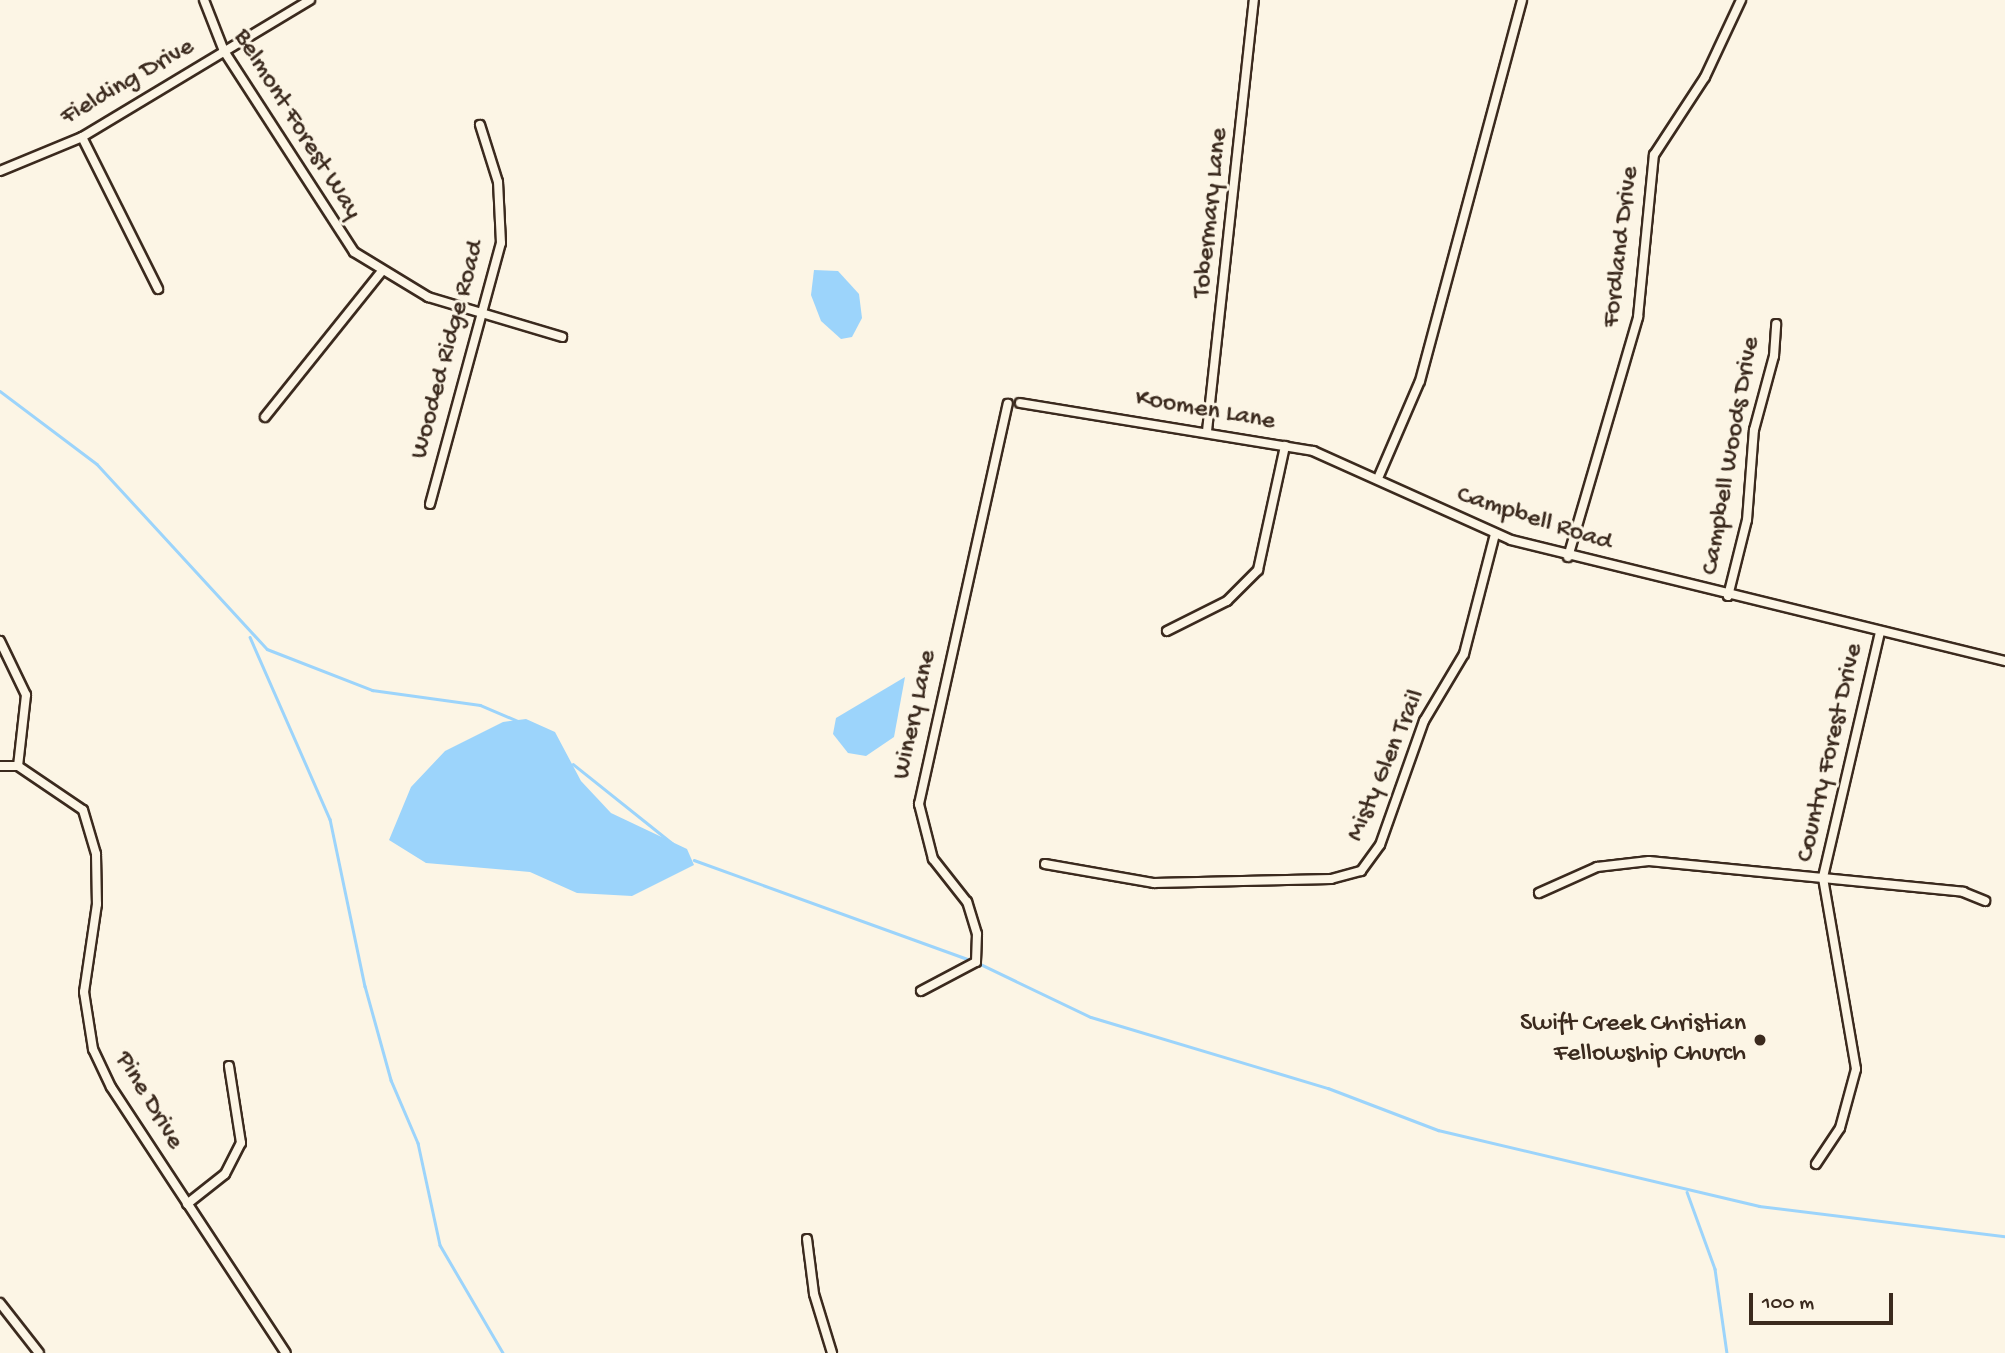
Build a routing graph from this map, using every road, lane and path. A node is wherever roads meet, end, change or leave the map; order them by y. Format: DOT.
graph roads {
  1 [pos="204,0"];
  2 [pos="310,0"];
  3 [pos="1254,0"];
  4 [pos="1522,0"];
  5 [pos="1741,0"];
  6 [pos="224,51"];
  7 [pos="480,125"];
  8 [pos="82,137"];
  9 [pos="0,171"];
  10 [pos="381,272"];
  11 [pos="158,289"];
  12 [pos="482,314"];
  13 [pos="1776,324"];
  14 [pos="562,337"];
  15 [pos="1020,403"];
  16 [pos="1008,404"];
  17 [pos="265,417"];
  18 [pos="1207,430"];
  19 [pos="1285,446"];
  20 [pos="1379,476"];
  21 [pos="430,504"];
  22 [pos="1495,534"];
  23 [pos="1568,557"];
  24 [pos="1728,596"];
  25 [pos="1167,631"];
  26 [pos="1880,632"];
  27 [pos="0,640"];
  28 [pos="2005,662"];
  29 [pos="0,766"];
  30 [pos="18,766"];
  31 [pos="1045,864"];
  32 [pos="1824,877"];
  33 [pos="1539,893"];
  34 [pos="1985,901"];
  35 [pos="921,991"];
  36 [pos="229,1066"];
  37 [pos="1816,1164"];
  38 [pos="187,1204"];
  39 [pos="807,1238"];
  40 [pos="0,1303"];
  41 [pos="39,1353"];
  42 [pos="286,1353"];
  43 [pos="832,1353"];
  1 -- 6 [label="street, Belmont Forest Way"];
  2 -- 6 [label="street, Fielding Drive"];
  3 -- 18 [label="street, Tobermary Lane"];
  4 -- 20 [label="street"];
  5 -- 23 [label="street, Fordland Drive"];
  6 -- 8 [label="street, Fielding Drive"];
  6 -- 10 [label="street, Belmont Forest Way"];
  7 -- 12 [label="street, Wooded Ridge Road"];
  8 -- 9 [label="street, Fielding Drive"];
  8 -- 11 [label="street"];
  10 -- 12 [label="street, Belmont Forest Way"];
  10 -- 17 [label="street"];
  12 -- 14 [label="street, Belmont Forest Way"];
  12 -- 21 [label="street, Wooded Ridge Road"];
  13 -- 24 [label="street, Campbell Woods Drive"];
  15 -- 18 [label="street, Koomen Lane"];
  16 -- 35 [label="street, Winery Lane"];
  18 -- 19 [label="street, Koomen Lane"];
  19 -- 20 [label="street, Koomen Lane"];
  19 -- 25 [label="street"];
  20 -- 22 [label="street, Campbell Road"];
  22 -- 23 [label="street, Campbell Road"];
  22 -- 31 [label="street, Misty Glen Trail"];
  23 -- 24 [label="street, Campbell Road"];
  24 -- 26 [label="street, Campbell Road"];
  26 -- 28 [label="street, Campbell Road"];
  26 -- 32 [label="street, Country Forest Drive"];
  27 -- 30 [label="street"];
  29 -- 30 [label="street"];
  30 -- 38 [label="street, Pine Drive"];
  32 -- 33 [label="street"];
  32 -- 34 [label="street"];
  32 -- 37 [label="street, Country Forest Drive"];
  36 -- 38 [label="street"];
  38 -- 42 [label="street, Pine Drive"];
  39 -- 43 [label="street"];
  40 -- 41 [label="street"];
}
